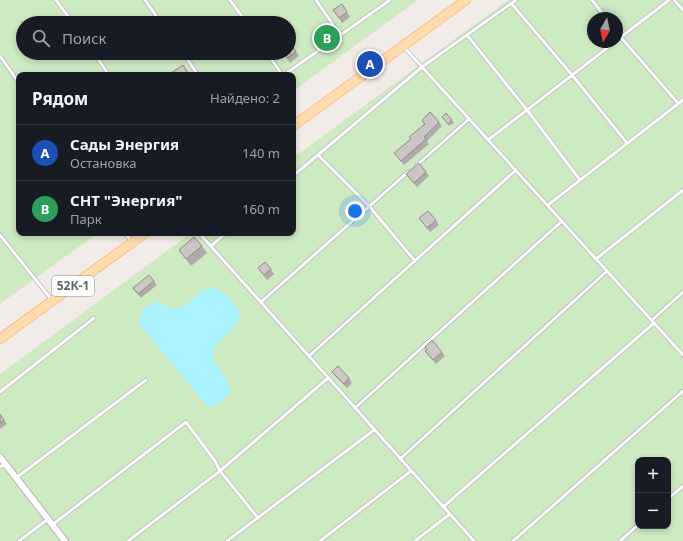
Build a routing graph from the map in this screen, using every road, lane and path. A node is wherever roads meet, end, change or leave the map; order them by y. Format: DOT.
graph roads {
  1 [pos="56,0"];
  2 [pos="145,0"];
  3 [pos="230,0"];
  4 [pos="316,0"];
  5 [pos="390,0"];
  6 [pos="466,0"];
  7 [pos="516,0"];
  8 [pos="592,0"];
  9 [pos="669,0"];
  10 [pos="674,0"];
  11 [pos="511,3"];
  12 [pos="683,10"];
  13 [pos="601,12"];
  14 [pos="68,16"];
  15 [pos="156,16"];
  16 [pos="241,16"];
  17 [pos="340,35"];
  18 [pos="467,35"];
  19 [pos="623,35"];
  20 [pos="623,39"];
  21 [pos="403,46"];
  22 [pos="607,48"];
  23 [pos="0,56"];
  24 [pos="99,60"];
  25 [pos="188,60"];
  26 [pos="272,60"];
  27 [pos="422,67"];
  28 [pos="107,72"];
  29 [pos="196,72"];
  30 [pos="280,72"];
  31 [pos="288,72"];
  32 [pos="572,75"];
  33 [pos="16,79"];
  34 [pos="683,100"];
  35 [pos="678,103"];
  36 [pos="527,110"];
  37 [pos="470,119"];
  38 [pos="296,124"];
  39 [pos="488,140"];
  40 [pos="627,143"];
  41 [pos="318,155"];
  42 [pos="416,165"];
  43 [pos="410,170"];
  44 [pos="516,170"];
  45 [pos="296,173"];
  46 [pos="580,180"];
  47 [pos="683,190"];
  48 [pos="369,206"];
  49 [pos="548,206"];
  50 [pos="562,221"];
  51 [pos="0,235"];
  52 [pos="126,236"];
  53 [pos="141,236"];
  54 [pos="202,236"];
  55 [pos="223,236"];
  56 [pos="132,243"];
  57 [pos="211,246"];
  58 [pos="596,259"];
  59 [pos="415,261"];
  60 [pos="607,271"];
  61 [pos="683,292"];
  62 [pos="53,301"];
  63 [pos="261,302"];
  64 [pos="94,318"];
  65 [pos="653,321"];
  66 [pos="0,339"];
  67 [pos="683,355"];
  68 [pos="309,356"];
  69 [pos="328,378"];
  70 [pos="146,380"];
  71 [pos="683,391"];
  72 [pos="0,392"];
  73 [pos="355,408"];
  74 [pos="374,430"];
  75 [pos="0,457"];
  76 [pos="400,459"];
  77 [pos="3,466"];
  78 [pos="220,471"];
  79 [pos="411,471"];
  80 [pos="16,478"];
  81 [pos="683,486"];
  82 [pos="671,496"];
  83 [pos="443,507"];
  84 [pos="450,514"];
  85 [pos="258,518"];
  86 [pos="48,519"];
  87 [pos="52,525"];
  88 [pos="635,528"];
  89 [pos="19,541"];
  90 [pos="65,541"];
  91 [pos="128,541"];
  92 [pos="227,541"];
  93 [pos="320,541"];
  94 [pos="415,541"];
  95 [pos="474,541"];
  96 [pos="512,541"];
  97 [pos="620,541"];
  1 -- 14 [label="lane"];
  2 -- 15 [label="lane"];
  3 -- 16 [label="lane"];
  4 -- 17 [label="lane"];
  5 -- 17 [label="lane"];
  6 -- 21 [label="main road"];
  7 -- 11 [label="lane"];
  8 -- 13 [label="lane"];
  9 -- 19 [label="lane"];
  10 -- 12 [label="lane"];
  11 -- 18 [label="lane"];
  11 -- 32 [label="lane"];
  17 -- 31 [label="lane"];
  18 -- 27 [label="lane"];
  18 -- 36 [label="lane"];
  20 -- 35 [label="lane"];
  21 -- 27 [label="lane"];
  21 -- 38 [label="main road"];
  22 -- 32 [label="lane"];
  23 -- 33 [label="lane"];
  24 -- 28 [label="lane"];
  25 -- 29 [label="lane"];
  26 -- 30 [label="lane"];
  27 -- 37 [label="lane"];
  27 -- 41 [label="lane"];
  32 -- 36 [label="lane"];
  32 -- 40 [label="lane"];
  34 -- 35 [label="lane"];
  35 -- 40 [label="lane"];
  36 -- 39 [label="lane"];
  36 -- 46 [label="lane"];
  37 -- 39 [label="lane"];
  37 -- 42 [label="lane"];
  39 -- 44 [label="lane"];
  40 -- 46 [label="lane"];
  41 -- 45 [label="lane"];
  41 -- 48 [label="lane"];
  43 -- 48 [label="lane"];
  44 -- 49 [label="lane"];
  44 -- 59 [label="lane"];
  46 -- 49 [label="lane"];
  47 -- 58 [label="lane"];
  48 -- 59 [label="lane"];
  48 -- 63 [label="lane"];
  49 -- 50 [label="lane"];
  50 -- 58 [label="lane"];
  50 -- 73 [label="lane"];
  51 -- 62 [label="lane"];
  52 -- 56 [label="lane"];
  53 -- 56 [label="main road, 52К-1"];
  54 -- 57 [label="lane"];
  55 -- 57 [label="lane"];
  56 -- 62 [label="main road, 52К-1"];
  57 -- 63 [label="lane"];
  58 -- 60 [label="lane"];
  59 -- 68 [label="lane"];
  60 -- 65 [label="lane"];
  60 -- 76 [label="lane"];
  61 -- 65 [label="lane"];
  62 -- 66 [label="main road, 52К-1"];
  63 -- 68 [label="lane"];
  64 -- 72 [label="lane"];
  65 -- 67 [label="lane"];
  65 -- 83 [label="lane"];
  68 -- 69 [label="lane"];
  69 -- 73 [label="lane"];
  69 -- 78 [label="lane"];
  70 -- 80 [label="lane"];
  71 -- 96 [label="lane"];
  73 -- 74 [label="lane"];
  74 -- 76 [label="lane"];
  74 -- 85 [label="lane"];
  75 -- 77 [label="street"];
  76 -- 79 [label="lane"];
  77 -- 80 [label="street"];
  78 -- 85 [label="lane"];
  78 -- 87 [label="lane"];
  78 -- 91 [label="lane"];
  79 -- 83 [label="lane"];
  79 -- 93 [label="lane"];
  80 -- 86 [label="street"];
  81 -- 82 [label="lane"];
  83 -- 84 [label="lane"];
  84 -- 94 [label="lane"];
  84 -- 95 [label="lane"];
  85 -- 92 [label="lane"];
  86 -- 87 [label="street"];
  86 -- 89 [label="lane"];
  87 -- 90 [label="street"];
  88 -- 97 [label="lane"];
}
